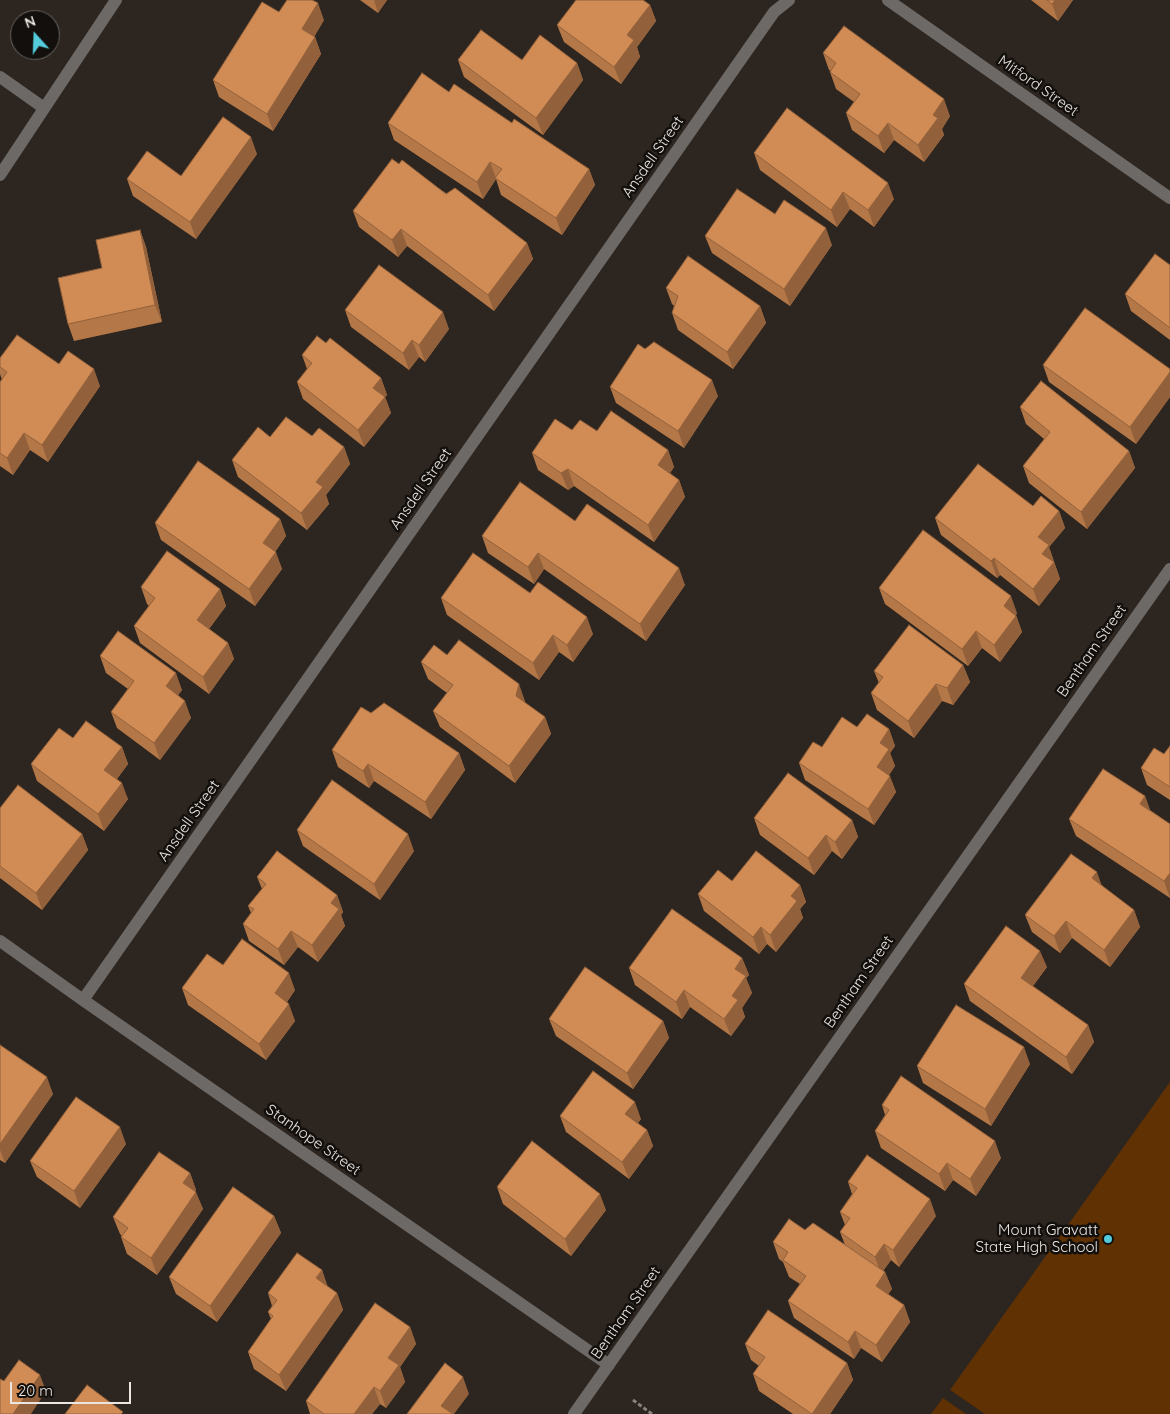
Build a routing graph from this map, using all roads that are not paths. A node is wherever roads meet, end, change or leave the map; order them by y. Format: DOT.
graph roads {
  1 [pos="116,0"];
  2 [pos="789,0"];
  3 [pos="888,0"];
  4 [pos="0,77"];
  5 [pos="44,108"];
  6 [pos="0,175"];
  7 [pos="1170,198"];
  8 [pos="1170,568"];
  9 [pos="0,941"];
  10 [pos="83,1000"];
  11 [pos="609,1365"];
  12 [pos="574,1414"];
  1 -- 5 [label="street"];
  2 -- 10 [label="street, Ansdell Street"];
  3 -- 7 [label="street, Mitford Street"];
  4 -- 5 [label="street"];
  5 -- 6 [label="street"];
  8 -- 11 [label="street, Bentham Street"];
  9 -- 10 [label="street, Stanhope Street"];
  10 -- 11 [label="street, Stanhope Street"];
  11 -- 12 [label="street, Bentham Street"];
}
